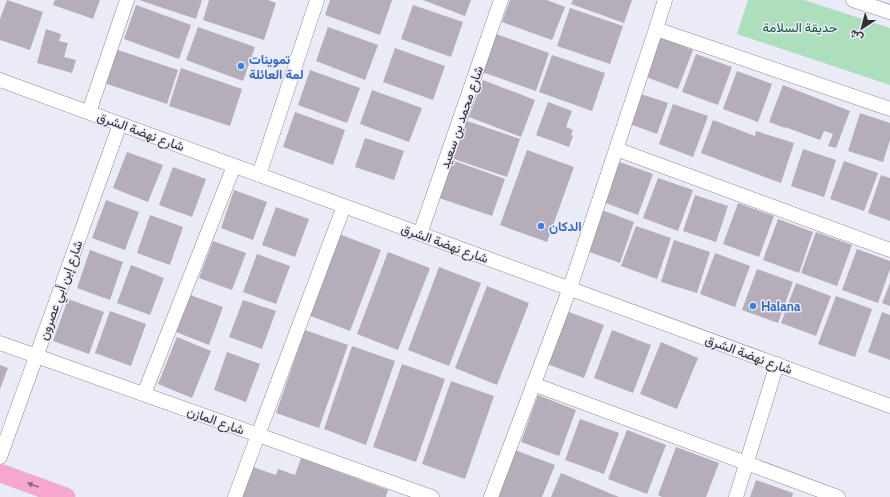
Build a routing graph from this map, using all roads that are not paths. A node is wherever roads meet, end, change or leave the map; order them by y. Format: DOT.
graph roads {
  1 [pos="127,0"];
  2 [pos="317,0"];
  3 [pos="501,0"];
  4 [pos="665,0"];
  5 [pos="853,0"];
  6 [pos="890,12"];
  7 [pos="656,29"];
  8 [pos="0,80"];
  9 [pos="890,109"];
  10 [pos="88,112"];
  11 [pos="120,124"];
  12 [pos="616,148"];
  13 [pos="234,166"];
  14 [pos="259,175"];
  15 [pos="344,206"];
  16 [pos="420,234"];
  17 [pos="890,250"];
  18 [pos="570,288"];
  19 [pos="0,343"];
  20 [pos="37,356"];
  21 [pos="776,364"];
  22 [pos="533,384"];
  23 [pos="144,394"];
  24 [pos="890,406"];
  25 [pos="258,435"];
  26 [pos="0,457"];
  27 [pos="746,463"];
  28 [pos="0,473"];
  29 [pos="66,497"];
  30 [pos="235,497"];
  31 [pos="432,497"];
  32 [pos="491,497"];
  33 [pos="736,497"];
  34 [pos="838,497"];
  1 -- 10 [label="street"];
  2 -- 14 [label="street"];
  3 -- 16 [label="street, شارع محمد بن سعيد"];
  4 -- 7 [label="street"];
  5 -- 6 [label="street"];
  7 -- 9 [label="street"];
  7 -- 12 [label="street"];
  8 -- 10 [label="street, شارع نهضة الشرق"];
  10 -- 11 [label="street, شارع نهضة الشرق"];
  11 -- 13 [label="street, شارع نهضة الشرق"];
  11 -- 20 [label="street, شارع إبن أبي عصرون"];
  12 -- 17 [label="street"];
  12 -- 18 [label="street"];
  13 -- 14 [label="street, شارع نهضة الشرق"];
  13 -- 23 [label="street"];
  14 -- 15 [label="street, شارع نهضة الشرق"];
  15 -- 16 [label="street, شارع نهضة الشرق"];
  15 -- 25 [label="street"];
  16 -- 18 [label="street, شارع نهضة الشرق"];
  18 -- 21 [label="street, شارع نهضة الشرق"];
  18 -- 22 [label="street"];
  19 -- 20 [label="street, شارع المازن"];
  20 -- 23 [label="street, شارع المازن"];
  20 -- 26 [label="street, شارع إبن أبي عصرون"];
  21 -- 24 [label="street, شارع نهضة الشرق"];
  21 -- 27 [label="street"];
  22 -- 27 [label="street"];
  22 -- 32 [label="street"];
  23 -- 25 [label="street, شارع المازن"];
  25 -- 30 [label="street"];
  25 -- 31 [label="street, شارع المازن"];
  27 -- 33 [label="street"];
  27 -- 34 [label="street"];
  29 -- 28 [label="main road, one-way"];
}
